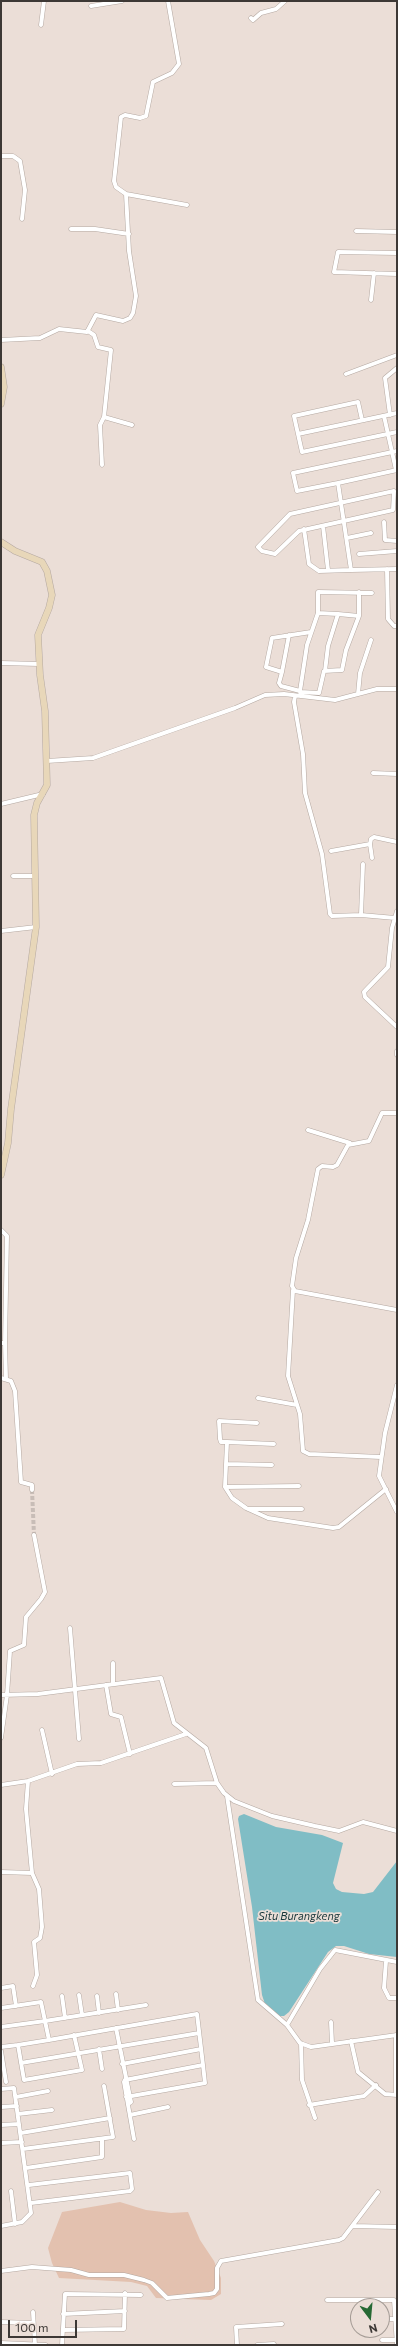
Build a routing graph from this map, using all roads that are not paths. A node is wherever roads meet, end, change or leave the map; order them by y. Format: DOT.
graph roads {
  1 [pos="44,1"];
  2 [pos="122,1"];
  3 [pos="168,1"];
  4 [pos="286,1"];
  5 [pos="91,6"];
  6 [pos="251,18"];
  7 [pos="41,24"];
  8 [pos="1,156"];
  9 [pos="126,194"];
  10 [pos="187,205"];
  11 [pos="22,219"];
  12 [pos="71,229"];
  13 [pos="356,231"];
  14 [pos="397,232"];
  15 [pos="129,234"];
  16 [pos="397,254"];
  17 [pos="374,273"];
  18 [pos="397,274"];
  19 [pos="371,300"];
  20 [pos="88,331"];
  21 [pos="1,340"];
  22 [pos="397,355"];
  23 [pos="1,368"];
  24 [pos="397,368"];
  25 [pos="346,374"];
  26 [pos="1,404"];
  27 [pos="397,413"];
  28 [pos="390,415"];
  29 [pos="384,416"];
  30 [pos="104,417"];
  31 [pos="362,420"];
  32 [pos="132,425"];
  33 [pos="397,432"];
  34 [pos="298,434"];
  35 [pos="388,434"];
  36 [pos="397,451"];
  37 [pos="392,452"];
  38 [pos="102,465"];
  39 [pos="396,470"];
  40 [pos="338,483"];
  41 [pos="342,502"];
  42 [pos="344,521"];
  43 [pos="384,522"];
  44 [pos="323,526"];
  45 [pos="304,529"];
  46 [pos="371,533"];
  47 [pos="347,538"];
  48 [pos="397,540"];
  49 [pos="1,542"];
  50 [pos="397,551"];
  51 [pos="359,554"];
  52 [pos="387,569"];
  53 [pos="397,569"];
  54 [pos="328,570"];
  55 [pos="351,570"];
  56 [pos="359,592"];
  57 [pos="372,593"];
  58 [pos="318,613"];
  59 [pos="338,614"];
  60 [pos="359,616"];
  61 [pos="397,626"];
  62 [pos="311,632"];
  63 [pos="289,635"];
  64 [pos="371,640"];
  65 [pos="1,663"];
  66 [pos="39,664"];
  67 [pos="325,671"];
  68 [pos="282,672"];
  69 [pos="397,689"];
  70 [pos="300,691"];
  71 [pos="358,694"];
  72 [pos="298,696"];
  73 [pos="47,761"];
  74 [pos="373,772"];
  75 [pos="397,774"];
  76 [pos="43,794"];
  77 [pos="1,804"];
  78 [pos="397,842"];
  79 [pos="370,844"];
  80 [pos="331,851"];
  81 [pos="372,858"];
  82 [pos="363,864"];
  83 [pos="13,876"];
  84 [pos="35,876"];
  85 [pos="397,911"];
  86 [pos="361,915"];
  87 [pos="395,918"];
  88 [pos="36,927"];
  89 [pos="1,931"];
  90 [pos="397,1027"];
  91 [pos="397,1051"];
  92 [pos="397,1054"];
  93 [pos="397,1113"];
  94 [pos="308,1130"];
  95 [pos="350,1143"];
  96 [pos="1,1175"];
  97 [pos="1,1230"];
  98 [pos="293,1290"];
  99 [pos="397,1310"];
  100 [pos="3,1343"];
  101 [pos="3,1379"];
  102 [pos="397,1386"];
  103 [pos="258,1398"];
  104 [pos="297,1405"];
  105 [pos="257,1423"];
  106 [pos="227,1442"];
  107 [pos="274,1444"];
  108 [pos="381,1457"];
  109 [pos="226,1464"];
  110 [pos="272,1465"];
  111 [pos="225,1486"];
  112 [pos="299,1486"];
  113 [pos="386,1489"];
  114 [pos="32,1490"];
  115 [pos="246,1508"];
  116 [pos="302,1509"];
  117 [pos="397,1512"];
  118 [pos="34,1535"];
  119 [pos="70,1628"];
  120 [pos="113,1663"];
  121 [pos="113,1684"];
  122 [pos="106,1685"];
  123 [pos="76,1689"];
  124 [pos="1,1695"];
  125 [pos="7,1695"];
  126 [pos="42,1730"];
  127 [pos="186,1734"];
  128 [pos="1,1738"];
  129 [pos="79,1739"];
  130 [pos="130,1754"];
  131 [pos="52,1774"];
  132 [pos="28,1781"];
  133 [pos="217,1783"];
  134 [pos="174,1784"];
  135 [pos="1,1785"];
  136 [pos="227,1796"];
  137 [pos="397,1831"];
  138 [pos="1,1872"];
  139 [pos="32,1873"];
  140 [pos="386,1961"];
  141 [pos="397,1962"];
  142 [pos="34,1986"];
  143 [pos="1,1988"];
  144 [pos="116,1994"];
  145 [pos="79,1995"];
  146 [pos="62,1996"];
  147 [pos="97,1996"];
  148 [pos="397,1998"];
  149 [pos="146,2005"];
  150 [pos="16,2006"];
  151 [pos="1,2008"];
  152 [pos="118,2010"];
  153 [pos="99,2012"];
  154 [pos="82,2015"];
  155 [pos="65,2018"];
  156 [pos="45,2021"];
  157 [pos="331,2022"];
  158 [pos="287,2025"];
  159 [pos="1,2027"];
  160 [pos="116,2028"];
  161 [pos="199,2033"];
  162 [pos="74,2035"];
  163 [pos="397,2035"];
  164 [pos="49,2040"];
  165 [pos="351,2041"];
  166 [pos="301,2043"];
  167 [pos="332,2043"];
  168 [pos="18,2045"];
  169 [pos="119,2046"];
  170 [pos="1,2047"];
  171 [pos="99,2049"];
  172 [pos="201,2049"];
  173 [pos="1,2051"];
  174 [pos="78,2053"];
  175 [pos="21,2063"];
  176 [pos="122,2064"];
  177 [pos="2,2065"];
  178 [pos="203,2065"];
  179 [pos="102,2069"];
  180 [pos="125,2080"];
  181 [pos="6,2082"];
  182 [pos="376,2085"];
  183 [pos="104,2086"];
  184 [pos="1,2089"];
  185 [pos="48,2091"];
  186 [pos="396,2095"];
  187 [pos="128,2096"];
  188 [pos="16,2097"];
  189 [pos="17,2106"];
  190 [pos="309,2106"];
  191 [pos="1,2107"];
  192 [pos="168,2107"];
  193 [pos="52,2110"];
  194 [pos="18,2114"];
  195 [pos="130,2115"];
  196 [pos="110,2118"];
  197 [pos="315,2118"];
  198 [pos="19,2124"];
  199 [pos="1,2125"];
  200 [pos="21,2133"];
  201 [pos="102,2139"];
  202 [pos="134,2139"];
  203 [pos="22,2142"];
  204 [pos="1,2143"];
  205 [pos="23,2149"];
  206 [pos="26,2168"];
  207 [pos="29,2184"];
  208 [pos="11,2191"];
  209 [pos="378,2192"];
  210 [pos="31,2203"];
  211 [pos="15,2224"];
  212 [pos="1,2226"];
  213 [pos="353,2226"];
  214 [pos="397,2227"];
  215 [pos="1,2271"];
  216 [pos="125,2294"];
  217 [pos="141,2295"];
  218 [pos="327,2300"];
  219 [pos="125,2311"];
  220 [pos="33,2312"];
  221 [pos="63,2314"];
  222 [pos="396,2319"];
  223 [pos="1,2322"];
  224 [pos="33,2323"];
  225 [pos="282,2324"];
  226 [pos="63,2330"];
  227 [pos="382,2340"];
  228 [pos="397,2340"];
  229 [pos="1,2343"];
  230 [pos="11,2344"];
  231 [pos="274,2344"];
  232 [pos="35,2345"];
  233 [pos="46,2345"];
  234 [pos="62,2345"];
  235 [pos="237,2345"];
  236 [pos="257,2345"];
  237 [pos="397,2345"];
  1 -- 7 [label="street"];
  2 -- 5 [label="street"];
  3 -- 9 [label="street"];
  4 -- 6 [label="street"];
  8 -- 11 [label="street"];
  9 -- 10 [label="street"];
  9 -- 15 [label="street"];
  12 -- 15 [label="street"];
  13 -- 14 [label="street"];
  15 -- 20 [label="street"];
  16 -- 17 [label="street"];
  17 -- 18 [label="street"];
  17 -- 19 [label="street"];
  20 -- 21 [label="street"];
  20 -- 30 [label="street"];
  22 -- 25 [label="street"];
  23 -- 26 [label="street"];
  24 -- 28 [label="street"];
  27 -- 28 [label="street"];
  28 -- 29 [label="street"];
  29 -- 31 [label="street"];
  29 -- 35 [label="street"];
  30 -- 32 [label="street"];
  30 -- 38 [label="street"];
  31 -- 34 [label="street"];
  31 -- 34 [label="street"];
  33 -- 35 [label="street"];
  34 -- 35 [label="street"];
  35 -- 37 [label="street"];
  36 -- 37 [label="street"];
  37 -- 39 [label="street"];
  37 -- 40 [label="street"];
  39 -- 40 [label="street"];
  40 -- 41 [label="street"];
  41 -- 42 [label="street"];
  41 -- 42 [label="street"];
  41 -- 45 [label="street"];
  42 -- 44 [label="street"];
  42 -- 47 [label="street"];
  43 -- 48 [label="street"];
  44 -- 45 [label="street"];
  44 -- 54 [label="street"];
  45 -- 54 [label="street"];
  46 -- 47 [label="street"];
  47 -- 55 [label="street"];
  49 -- 66 [label="street"];
  50 -- 51 [label="street"];
  52 -- 53 [label="street"];
  52 -- 55 [label="street"];
  52 -- 61 [label="street"];
  54 -- 55 [label="street"];
  56 -- 57 [label="street"];
  56 -- 58 [label="street"];
  56 -- 60 [label="street"];
  58 -- 59 [label="street"];
  58 -- 62 [label="street"];
  59 -- 60 [label="street"];
  59 -- 67 [label="street"];
  60 -- 67 [label="street"];
  62 -- 63 [label="street"];
  62 -- 70 [label="street"];
  63 -- 68 [label="street"];
  63 -- 68 [label="street"];
  64 -- 71 [label="street"];
  65 -- 66 [label="street"];
  66 -- 73 [label="street"];
  67 -- 70 [label="street"];
  68 -- 70 [label="street"];
  69 -- 71 [label="street"];
  70 -- 72 [label="street"];
  71 -- 72 [label="street"];
  72 -- 73 [label="street"];
  72 -- 86 [label="street"];
  73 -- 76 [label="street"];
  74 -- 75 [label="street"];
  76 -- 77 [label="street"];
  76 -- 84 [label="street"];
  78 -- 79 [label="street"];
  79 -- 80 [label="street"];
  79 -- 81 [label="street"];
  82 -- 86 [label="street"];
  83 -- 84 [label="street"];
  84 -- 88 [label="street"];
  85 -- 87 [label="street"];
  86 -- 87 [label="street"];
  87 -- 90 [label="street"];
  88 -- 89 [label="street"];
  88 -- 96 [label="street"];
  91 -- 92 [label="street"];
  93 -- 95 [label="street"];
  94 -- 95 [label="street"];
  95 -- 98 [label="street"];
  97 -- 100 [label="street"];
  98 -- 99 [label="street"];
  98 -- 104 [label="street"];
  100 -- 101 [label="street"];
  101 -- 114 [label="street"];
  102 -- 108 [label="street"];
  103 -- 104 [label="street"];
  104 -- 108 [label="street"];
  105 -- 106 [label="street"];
  106 -- 107 [label="street"];
  106 -- 109 [label="street"];
  108 -- 113 [label="street"];
  109 -- 110 [label="street"];
  109 -- 111 [label="street"];
  111 -- 112 [label="street"];
  111 -- 115 [label="street"];
  113 -- 115 [label="street"];
  113 -- 117 [label="street"];
  115 -- 116 [label="street"];
  118 -- 125 [label="street"];
  119 -- 123 [label="street"];
  120 -- 121 [label="street"];
  121 -- 122 [label="street"];
  121 -- 127 [label="street"];
  122 -- 123 [label="street"];
  122 -- 130 [label="street"];
  123 -- 125 [label="street"];
  123 -- 129 [label="street"];
  124 -- 125 [label="street"];
  125 -- 128 [label="street"];
  126 -- 131 [label="street"];
  127 -- 130 [label="street"];
  127 -- 133 [label="street"];
  130 -- 131 [label="street"];
  131 -- 132 [label="street"];
  132 -- 135 [label="street"];
  132 -- 139 [label="street"];
  133 -- 134 [label="street"];
  133 -- 136 [label="street"];
  136 -- 137 [label="street"];
  136 -- 158 [label="street"];
  138 -- 139 [label="street"];
  139 -- 142 [label="street"];
  140 -- 141 [label="street"];
  140 -- 148 [label="street"];
  140 -- 158 [label="street"];
  143 -- 150 [label="street"];
  144 -- 152 [label="street"];
  145 -- 154 [label="street"];
  146 -- 155 [label="street"];
  147 -- 153 [label="street"];
  149 -- 152 [label="street"];
  150 -- 151 [label="street"];
  150 -- 156 [label="street"];
  152 -- 153 [label="street"];
  153 -- 154 [label="street"];
  154 -- 155 [label="street"];
  155 -- 156 [label="street"];
  156 -- 159 [label="street"];
  156 -- 164 [label="street"];
  157 -- 167 [label="street"];
  158 -- 166 [label="street"];
  160 -- 161 [label="street"];
  160 -- 162 [label="street"];
  160 -- 169 [label="street"];
  161 -- 169 [label="street"];
  161 -- 172 [label="street"];
  162 -- 164 [label="street"];
  162 -- 174 [label="street"];
  163 -- 165 [label="street"];
  163 -- 186 [label="street"];
  164 -- 168 [label="street"];
  165 -- 167 [label="street"];
  165 -- 182 [label="street"];
  166 -- 167 [label="street"];
  166 -- 190 [label="street"];
  168 -- 170 [label="street"];
  168 -- 175 [label="street"];
  169 -- 171 [label="street"];
  169 -- 176 [label="street"];
  171 -- 174 [label="street"];
  171 -- 179 [label="street"];
  172 -- 176 [label="street"];
  172 -- 178 [label="street"];
  173 -- 177 [label="street"];
  174 -- 175 [label="street"];
  174 -- 175 [label="street"];
  176 -- 180 [label="street"];
  177 -- 181 [label="street"];
  178 -- 180 [label="street"];
  178 -- 187 [label="street"];
  180 -- 187 [label="street"];
  182 -- 186 [label="street"];
  182 -- 190 [label="street"];
  183 -- 196 [label="street"];
  184 -- 188 [label="street"];
  185 -- 188 [label="street"];
  187 -- 195 [label="street"];
  188 -- 189 [label="street"];
  189 -- 191 [label="street"];
  189 -- 194 [label="street"];
  190 -- 197 [label="street"];
  192 -- 195 [label="street"];
  193 -- 194 [label="street"];
  194 -- 198 [label="street"];
  195 -- 202 [label="street"];
  196 -- 200 [label="street"];
  196 -- 201 [label="street"];
  198 -- 199 [label="street"];
  198 -- 200 [label="street"];
  200 -- 203 [label="street"];
  201 -- 205 [label="street"];
  201 -- 206 [label="street"];
  203 -- 204 [label="street"];
  203 -- 205 [label="street"];
  205 -- 206 [label="street"];
  206 -- 207 [label="street"];
  207 -- 210 [label="street"];
  207 -- 210 [label="street"];
  208 -- 211 [label="street"];
  209 -- 213 [label="street"];
  210 -- 211 [label="street"];
  211 -- 212 [label="street"];
  213 -- 214 [label="street"];
  213 -- 215 [label="street"];
  216 -- 217 [label="street"];
  216 -- 219 [label="street"];
  216 -- 221 [label="street"];
  218 -- 222 [label="street"];
  219 -- 221 [label="street"];
  219 -- 226 [label="street"];
  220 -- 224 [label="street"];
  221 -- 226 [label="street"];
  222 -- 228 [label="street"];
  223 -- 224 [label="street"];
  224 -- 232 [label="street"];
  225 -- 235 [label="street"];
  226 -- 234 [label="street"];
  227 -- 228 [label="street"];
  228 -- 237 [label="street"];
  229 -- 230 [label="street"];
  230 -- 232 [label="street"];
  231 -- 236 [label="street"];
  232 -- 233 [label="street"];
}
